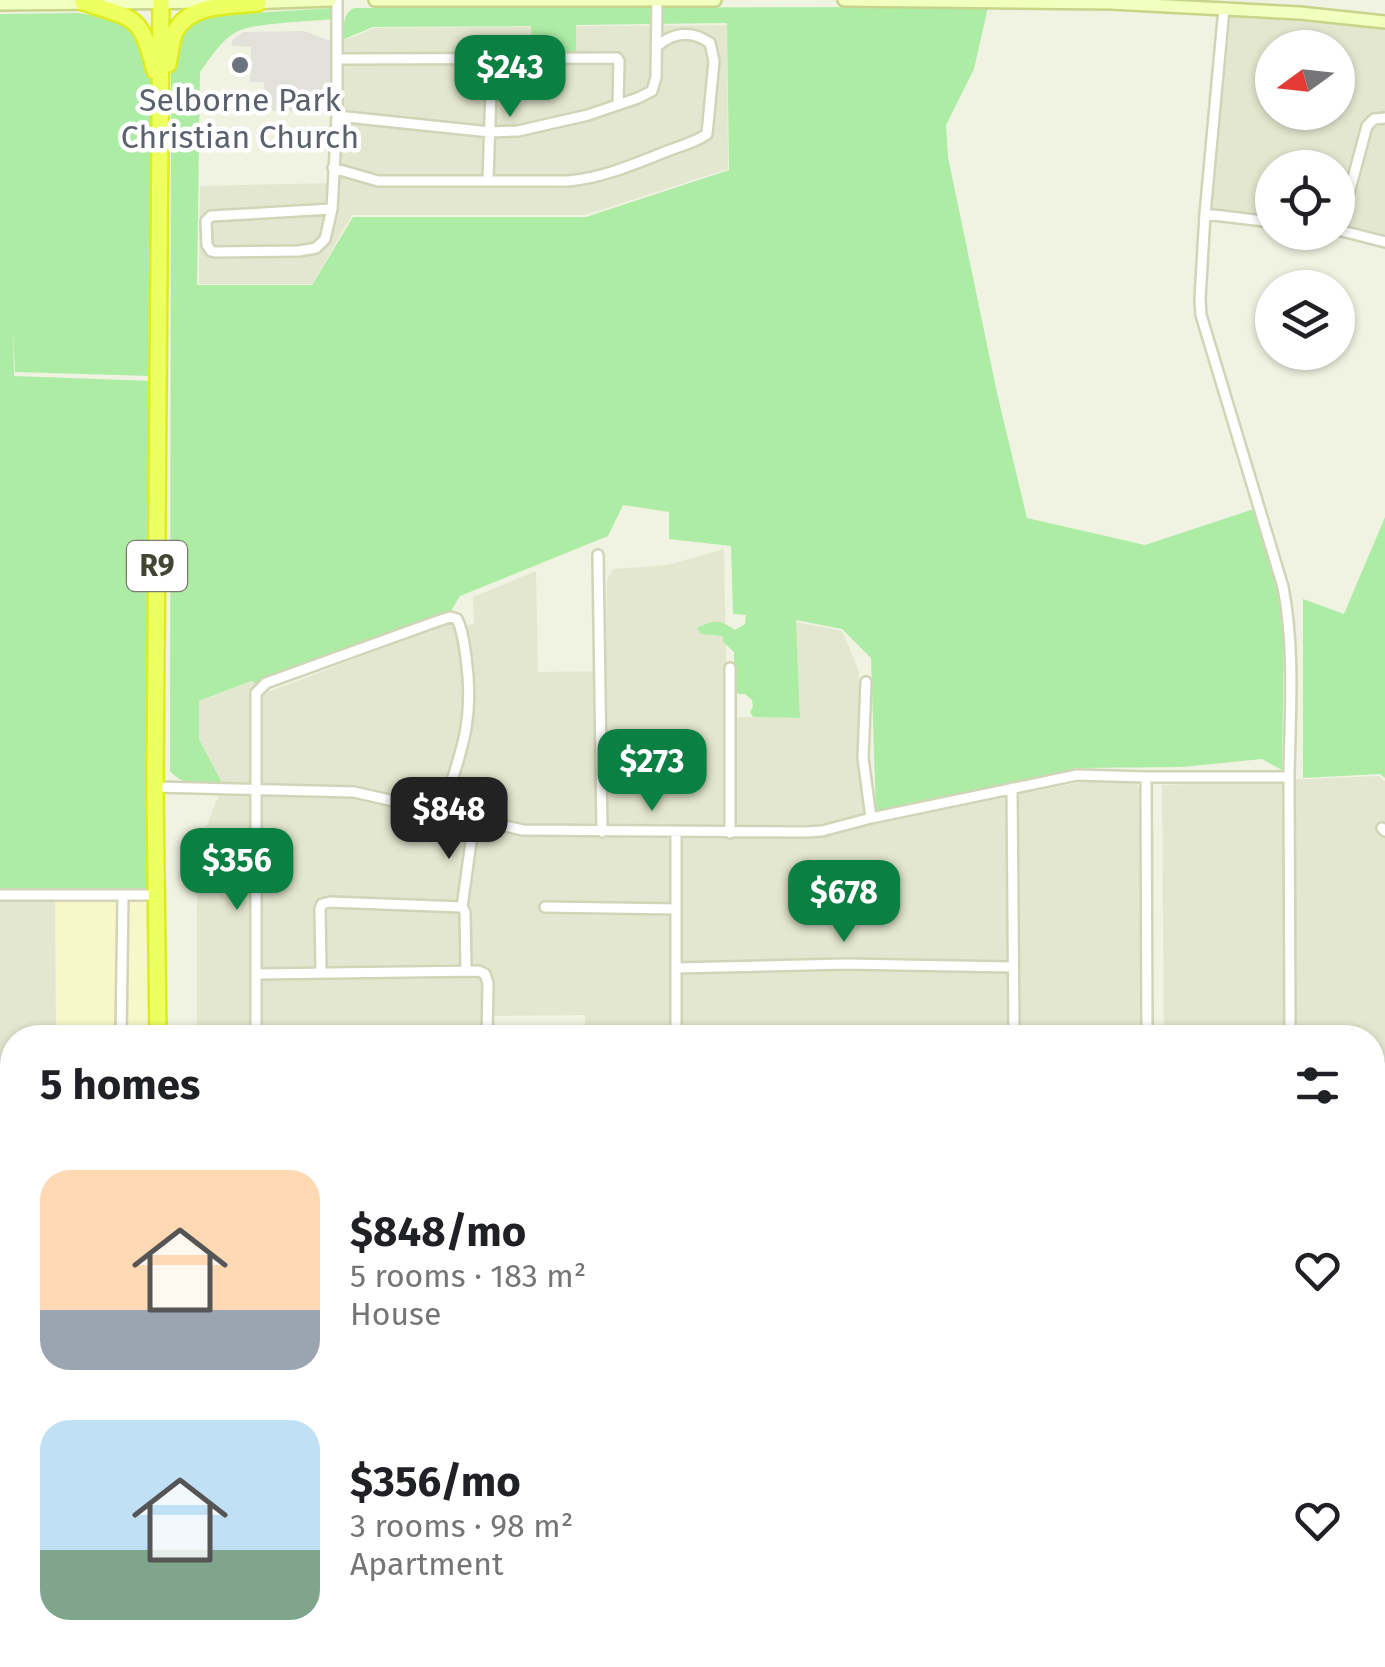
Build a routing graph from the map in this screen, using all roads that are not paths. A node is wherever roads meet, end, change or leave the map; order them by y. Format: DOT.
graph roads {
  1 [pos="334,0"];
  2 [pos="376,0"];
  3 [pos="516,0"];
  4 [pos="715,0"];
  5 [pos="844,0"];
  6 [pos="161,1"];
  7 [pos="657,1"];
  8 [pos="82,2"];
  9 [pos="258,2"];
  10 [pos="0,4"];
  11 [pos="1224,8"];
  12 [pos="1385,22"];
  13 [pos="656,47"];
  14 [pos="337,59"];
  15 [pos="492,59"];
  16 [pos="161,94"];
  17 [pos="618,105"];
  18 [pos="337,116"];
  19 [pos="1385,118"];
  20 [pos="490,132"];
  21 [pos="333,168"];
  22 [pos="1355,171"];
  23 [pos="488,180"];
  24 [pos="332,210"];
  25 [pos="1205,214"];
  26 [pos="1255,220"];
  27 [pos="1355,234"];
  28 [pos="1385,242"];
  29 [pos="598,555"];
  30 [pos="730,668"];
  31 [pos="866,682"];
  32 [pos="1290,776"];
  33 [pos="1146,777"];
  34 [pos="155,788"];
  35 [pos="256,788"];
  36 [pos="1012,788"];
  37 [pos="442,811"];
  38 [pos="467,817"];
  39 [pos="871,818"];
  40 [pos="482,820"];
  41 [pos="602,832"];
  42 [pos="676,833"];
  43 [pos="730,833"];
  44 [pos="471,842"];
  45 [pos="0,895"];
  46 [pos="156,895"];
  47 [pos="122,896"];
  48 [pos="462,907"];
  49 [pos="545,907"];
  50 [pos="676,909"];
  51 [pos="1014,967"];
  52 [pos="676,968"];
  53 [pos="466,970"];
  54 [pos="321,972"];
  55 [pos="257,974"];
  56 [pos="121,1025"];
  57 [pos="158,1025"];
  58 [pos="256,1025"];
  59 [pos="487,1025"];
  60 [pos="676,1025"];
  61 [pos="1014,1025"];
  62 [pos="1147,1025"];
  63 [pos="1290,1025"];
  1 -- 9 [label="main road"];
  1 -- 14 [label="street"];
  2 -- 3 [label="main road"];
  3 -- 7 [label="main road"];
  4 -- 7 [label="main road"];
  5 -- 11 [label="main road"];
  6 -- 8 [label="main road"];
  6 -- 9 [label="main road"];
  6 -- 16 [label="highway, R9"];
  7 -- 13 [label="street"];
  8 -- 10 [label="main road"];
  8 -- 16 [label="highway"];
  9 -- 16 [label="highway"];
  11 -- 12 [label="main road"];
  11 -- 25 [label="street"];
  13 -- 17 [label="street"];
  13 -- 23 [label="street"];
  14 -- 15 [label="street"];
  14 -- 18 [label="street"];
  15 -- 17 [label="street"];
  15 -- 20 [label="street"];
  16 -- 34 [label="highway, R9"];
  17 -- 20 [label="street"];
  18 -- 20 [label="street"];
  18 -- 21 [label="street"];
  19 -- 22 [label="street"];
  20 -- 23 [label="street"];
  21 -- 23 [label="street"];
  21 -- 24 [label="street"];
  24 -- 24 [label="street"];
  25 -- 26 [label="street"];
  25 -- 32 [label="street"];
  27 -- 28 [label="street"];
  29 -- 41 [label="street"];
  30 -- 43 [label="street"];
  31 -- 39 [label="street"];
  32 -- 33 [label="street"];
  32 -- 63 [label="street"];
  33 -- 36 [label="street"];
  33 -- 62 [label="street"];
  34 -- 35 [label="street"];
  34 -- 46 [label="highway, R9"];
  35 -- 37 [label="street"];
  35 -- 37 [label="street"];
  35 -- 55 [label="street"];
  36 -- 39 [label="street"];
  36 -- 51 [label="street"];
  37 -- 38 [label="street"];
  38 -- 40 [label="street"];
  38 -- 44 [label="street"];
  39 -- 43 [label="street"];
  40 -- 41 [label="street"];
  40 -- 44 [label="street"];
  41 -- 42 [label="street"];
  42 -- 43 [label="street"];
  42 -- 50 [label="street"];
  44 -- 48 [label="street"];
  45 -- 47 [label="street"];
  46 -- 47 [label="street"];
  46 -- 57 [label="highway, R9"];
  47 -- 56 [label="street"];
  48 -- 53 [label="street"];
  48 -- 54 [label="street"];
  49 -- 50 [label="street"];
  50 -- 52 [label="street"];
  51 -- 52 [label="street"];
  51 -- 61 [label="street"];
  52 -- 60 [label="street"];
  53 -- 54 [label="street"];
  53 -- 59 [label="street"];
  54 -- 55 [label="street"];
  55 -- 58 [label="street"];
}
